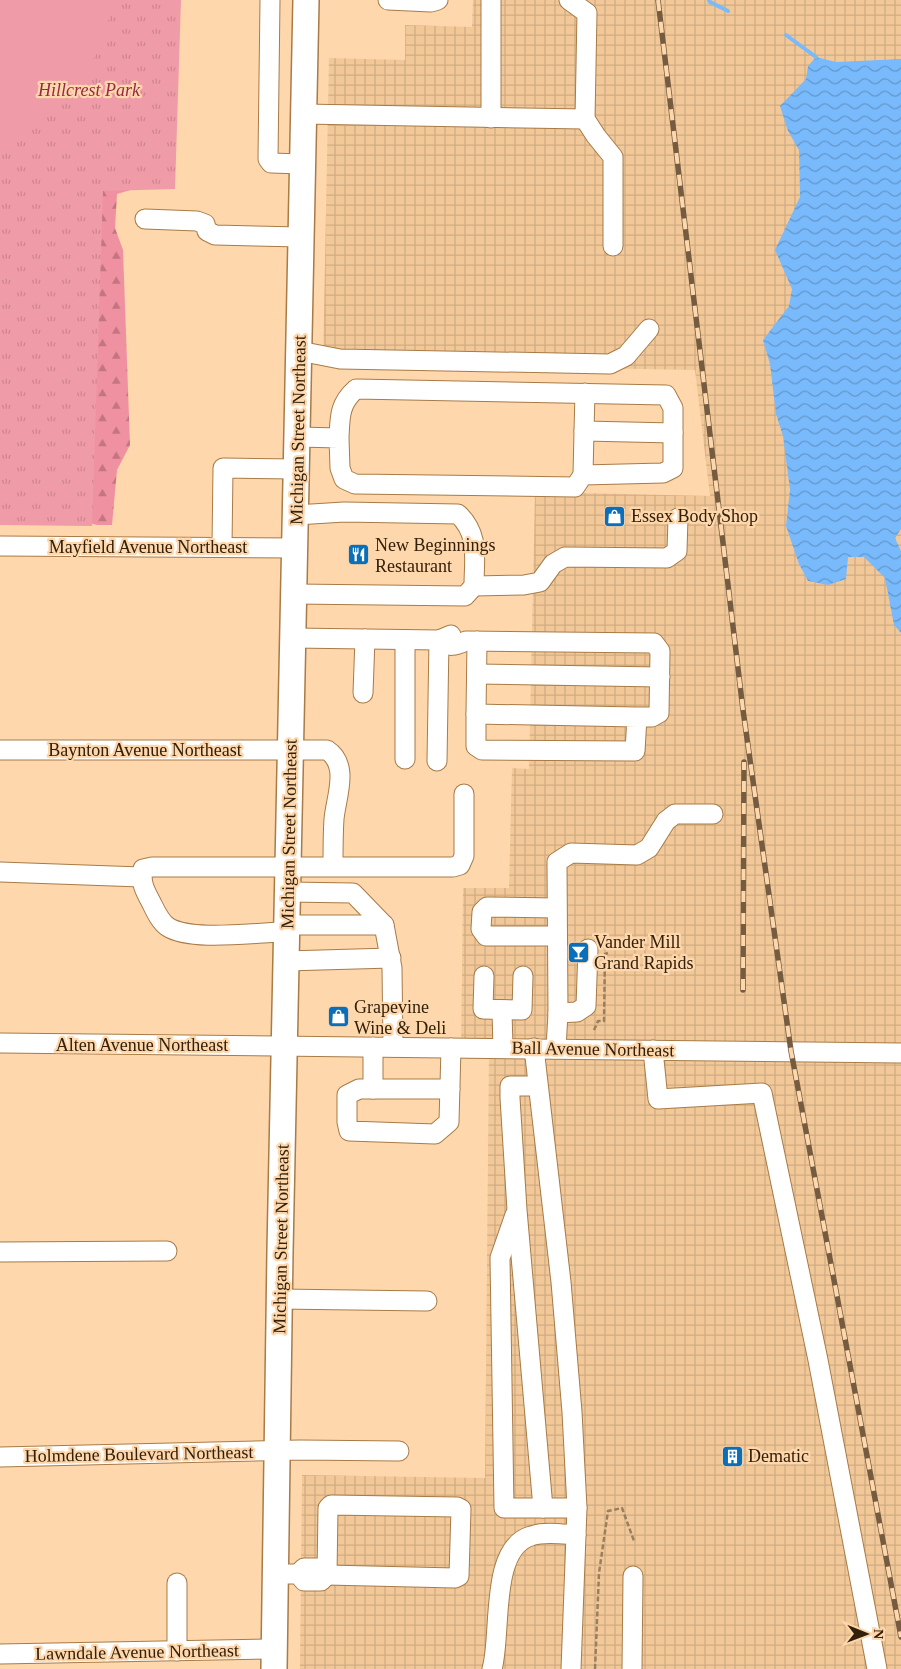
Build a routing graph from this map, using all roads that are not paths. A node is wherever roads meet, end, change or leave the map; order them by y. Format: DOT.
graph roads {
  1 [pos="270,0"];
  2 [pos="306,0"];
  3 [pos="388,0"];
  4 [pos="438,0"];
  5 [pos="491,0"];
  6 [pos="569,0"];
  7 [pos="304,114"];
  8 [pos="491,118"];
  9 [pos="585,119"];
  10 [pos="302,164"];
  11 [pos="145,219"];
  12 [pos="301,237"];
  13 [pos="613,246"];
  14 [pos="649,329"];
  15 [pos="299,351"];
  16 [pos="585,393"];
  17 [pos="584,431"];
  18 [pos="673,433"];
  19 [pos="298,437"];
  20 [pos="339,438"];
  21 [pos="297,468"];
  22 [pos="583,475"];
  23 [pos="296,515"];
  24 [pos="678,518"];
  25 [pos="0,546"];
  26 [pos="222,547"];
  27 [pos="296,548"];
  28 [pos="474,586"];
  29 [pos="295,594"];
  30 [pos="294,638"];
  31 [pos="365,639"];
  32 [pos="405,640"];
  33 [pos="439,640"];
  34 [pos="472,641"];
  35 [pos="477,674"];
  36 [pos="660,677"];
  37 [pos="363,693"];
  38 [pos="476,714"];
  39 [pos="637,717"];
  40 [pos="0,750"];
  41 [pos="291,751"];
  42 [pos="405,759"];
  43 [pos="437,761"];
  44 [pos="464,794"];
  45 [pos="713,814"];
  46 [pos="333,866"];
  47 [pos="0,872"];
  48 [pos="141,877"];
  49 [pos="288,880"];
  50 [pos="556,908"];
  51 [pos="384,925"];
  52 [pos="287,929"];
  53 [pos="557,936"];
  54 [pos="588,949"];
  55 [pos="390,958"];
  56 [pos="286,961"];
  57 [pos="484,976"];
  58 [pos="523,976"];
  59 [pos="502,1011"];
  60 [pos="558,1013"];
  61 [pos="0,1043"];
  62 [pos="284,1046"];
  63 [pos="373,1047"];
  64 [pos="392,1047"];
  65 [pos="451,1048"];
  66 [pos="503,1048"];
  67 [pos="534,1048"];
  68 [pos="556,1049"];
  69 [pos="653,1050"];
  70 [pos="901,1053"];
  71 [pos="537,1086"];
  72 [pos="373,1089"];
  73 [pos="450,1089"];
  74 [pos="517,1210"];
  75 [pos="167,1251"];
  76 [pos="0,1252"];
  77 [pos="280,1299"];
  78 [pos="427,1301"];
  79 [pos="278,1451"];
  80 [pos="399,1451"];
  81 [pos="0,1457"];
  82 [pos="538,1508"];
  83 [pos="577,1508"];
  84 [pos="532,1535"];
  85 [pos="576,1535"];
  86 [pos="287,1574"];
  87 [pos="326,1575"];
  88 [pos="633,1576"];
  89 [pos="177,1583"];
  90 [pos="177,1651"];
  91 [pos="0,1654"];
  92 [pos="274,1659"];
  93 [pos="492,1669"];
  94 [pos="571,1669"];
  95 [pos="632,1669"];
  96 [pos="878,1669"];
  1 -- 10 [label="street"];
  2 -- 7 [label="main road, Michigan Street Northeast"];
  3 -- 4 [label="street"];
  5 -- 8 [label="street"];
  6 -- 9 [label="street"];
  7 -- 8 [label="street"];
  7 -- 10 [label="main road, Michigan Street Northeast"];
  8 -- 9 [label="street"];
  9 -- 13 [label="street"];
  10 -- 12 [label="main road, Michigan Street Northeast"];
  11 -- 12 [label="street"];
  12 -- 15 [label="main road, Michigan Street Northeast"];
  14 -- 15 [label="street"];
  15 -- 19 [label="main road, Michigan Street Northeast"];
  16 -- 17 [label="street"];
  16 -- 18 [label="street"];
  16 -- 20 [label="street"];
  17 -- 18 [label="street"];
  17 -- 22 [label="street"];
  18 -- 22 [label="street"];
  19 -- 20 [label="street"];
  19 -- 21 [label="main road, Michigan Street Northeast"];
  20 -- 22 [label="street"];
  21 -- 23 [label="main road, Michigan Street Northeast"];
  21 -- 26 [label="street"];
  23 -- 27 [label="main road, Michigan Street Northeast"];
  23 -- 28 [label="street"];
  24 -- 28 [label="street"];
  25 -- 26 [label="street, Mayfield Avenue Northeast"];
  26 -- 27 [label="street, Mayfield Avenue Northeast"];
  27 -- 29 [label="main road, Michigan Street Northeast"];
  28 -- 29 [label="street"];
  29 -- 30 [label="main road, Michigan Street Northeast"];
  30 -- 31 [label="street"];
  30 -- 41 [label="main road, Michigan Street Northeast"];
  31 -- 32 [label="street"];
  31 -- 37 [label="street"];
  32 -- 33 [label="street"];
  32 -- 42 [label="street"];
  33 -- 34 [label="street"];
  33 -- 43 [label="street"];
  34 -- 35 [label="street"];
  34 -- 36 [label="street"];
  35 -- 36 [label="street"];
  35 -- 38 [label="street"];
  36 -- 39 [label="street"];
  38 -- 39 [label="street"];
  38 -- 39 [label="street"];
  40 -- 41 [label="street, Baynton Avenue Northeast"];
  41 -- 46 [label="street, Baynton Avenue Northeast"];
  41 -- 49 [label="main road, Michigan Street Northeast"];
  44 -- 46 [label="street"];
  45 -- 50 [label="street"];
  46 -- 49 [label="street"];
  47 -- 48 [label="street"];
  48 -- 49 [label="street"];
  48 -- 52 [label="street"];
  49 -- 51 [label="street"];
  49 -- 52 [label="main road, Michigan Street Northeast"];
  50 -- 53 [label="street"];
  50 -- 53 [label="street"];
  51 -- 52 [label="street"];
  51 -- 55 [label="street"];
  52 -- 56 [label="main road, Michigan Street Northeast"];
  53 -- 60 [label="street"];
  54 -- 60 [label="street"];
  55 -- 56 [label="street"];
  55 -- 64 [label="street"];
  56 -- 62 [label="main road, Michigan Street Northeast"];
  57 -- 59 [label="street"];
  58 -- 59 [label="street"];
  59 -- 66 [label="street"];
  60 -- 68 [label="street"];
  61 -- 62 [label="street, Alten Avenue Northeast"];
  62 -- 63 [label="street, Ball Avenue Northeast"];
  62 -- 77 [label="main road, Michigan Street Northeast"];
  63 -- 64 [label="street, Ball Avenue Northeast"];
  63 -- 72 [label="street"];
  64 -- 65 [label="street, Ball Avenue Northeast"];
  65 -- 66 [label="street, Ball Avenue Northeast"];
  65 -- 73 [label="street"];
  66 -- 67 [label="street, Ball Avenue Northeast"];
  67 -- 68 [label="street, Ball Avenue Northeast"];
  67 -- 71 [label="street"];
  68 -- 69 [label="street, Ball Avenue Northeast"];
  69 -- 70 [label="street, Ball Avenue Northeast"];
  69 -- 96 [label="street"];
  71 -- 74 [label="street"];
  71 -- 83 [label="street"];
  72 -- 73 [label="street"];
  72 -- 73 [label="street"];
  74 -- 82 [label="street"];
  74 -- 82 [label="street"];
  75 -- 76 [label="street"];
  77 -- 78 [label="street"];
  77 -- 79 [label="main road, Michigan Street Northeast"];
  79 -- 80 [label="street, Holmdene Boulevard Northeast"];
  79 -- 81 [label="street, Holmdene Boulevard Northeast"];
  79 -- 86 [label="main road, Michigan Street Northeast"];
  82 -- 83 [label="street"];
  82 -- 84 [label="street"];
  83 -- 85 [label="street"];
  84 -- 85 [label="street"];
  84 -- 93 [label="street"];
  85 -- 94 [label="street"];
  86 -- 87 [label="street"];
  86 -- 92 [label="main road, Michigan Street Northeast"];
  87 -- 87 [label="street"];
  88 -- 95 [label="street"];
  89 -- 90 [label="street"];
  90 -- 91 [label="street, Lawndale Avenue Northeast"];
  90 -- 92 [label="street, Lawndale Avenue Northeast"];
}
